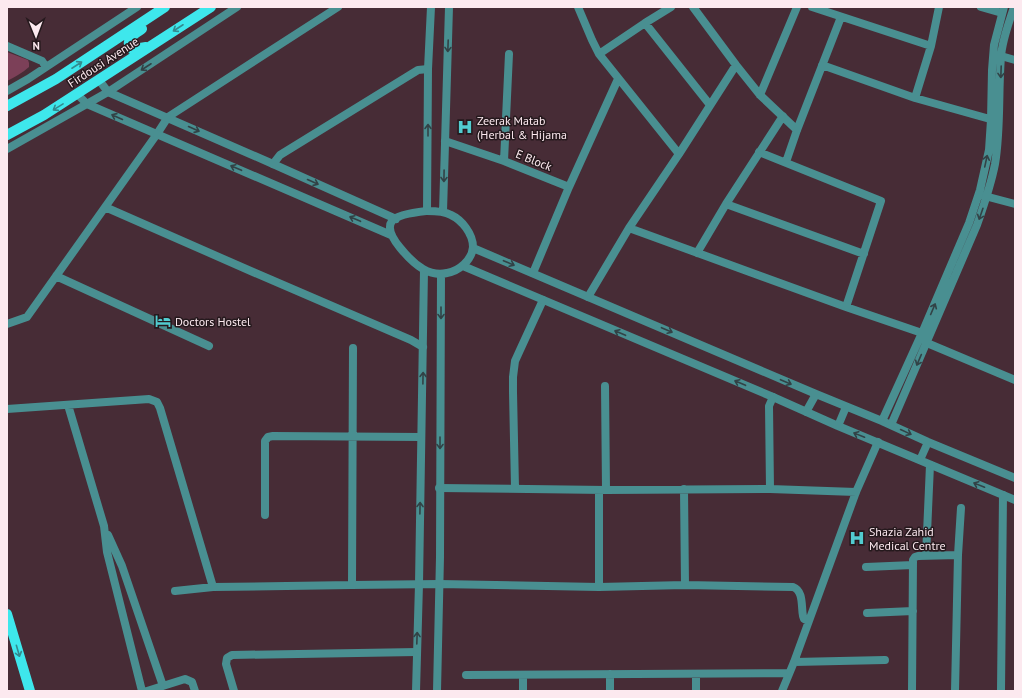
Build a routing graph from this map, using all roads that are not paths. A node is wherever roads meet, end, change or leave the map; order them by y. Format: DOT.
graph roads {
  1 [pos="137,7"];
  2 [pos="165,7"];
  3 [pos="211,7"];
  4 [pos="237,7"];
  5 [pos="338,7"];
  6 [pos="431,7"];
  7 [pos="449,7"];
  8 [pos="578,7"];
  9 [pos="671,7"];
  10 [pos="693,7"];
  11 [pos="797,7"];
  12 [pos="812,7"];
  13 [pos="939,7"];
  14 [pos="982,7"];
  15 [pos="1014,7"];
  16 [pos="1003,10"];
  17 [pos="156,13"];
  18 [pos="841,17"];
  19 [pos="645,23"];
  20 [pos="7,46"];
  21 [pos="150,46"];
  22 [pos="931,46"];
  23 [pos="509,54"];
  24 [pos="599,54"];
  25 [pos="997,55"];
  26 [pos="1015,60"];
  27 [pos="736,65"];
  28 [pos="822,65"];
  29 [pos="46,67"];
  30 [pos="428,69"];
  31 [pos="618,79"];
  32 [pos="99,80"];
  33 [pos="7,91"];
  34 [pos="108,92"];
  35 [pos="77,94"];
  36 [pos="760,95"];
  37 [pos="915,98"];
  38 [pos="87,104"];
  39 [pos="710,105"];
  40 [pos="7,106"];
  41 [pos="783,116"];
  42 [pos="168,117"];
  43 [pos="995,121"];
  44 [pos="797,130"];
  45 [pos="157,134"];
  46 [pos="7,135"];
  47 [pos="445,141"];
  48 [pos="8,150"];
  49 [pos="759,152"];
  50 [pos="679,154"];
  51 [pos="504,161"];
  52 [pos="786,162"];
  53 [pos="273,164"];
  54 [pos="569,187"];
  55 [pos="983,195"];
  56 [pos="726,204"];
  57 [pos="1015,204"];
  58 [pos="105,207"];
  59 [pos="427,211"];
  60 [pos="443,212"];
  61 [pos="396,219"];
  62 [pos="629,228"];
  63 [pos="391,235"];
  64 [pos="473,248"];
  65 [pos="697,253"];
  66 [pos="864,254"];
  67 [pos="463,266"];
  68 [pos="424,270"];
  69 [pos="533,273"];
  70 [pos="441,274"];
  71 [pos="56,276"];
  72 [pos="588,297"];
  73 [pos="543,300"];
  74 [pos="846,307"];
  75 [pos="7,324"];
  76 [pos="922,333"];
  77 [pos="927,343"];
  78 [pos="209,346"];
  79 [pos="423,346"];
  80 [pos="353,348"];
  81 [pos="1015,379"];
  82 [pos="605,386"];
  83 [pos="816,394"];
  84 [pos="773,397"];
  85 [pos="68,405"];
  86 [pos="846,406"];
  87 [pos="7,409"];
  88 [pos="806,412"];
  89 [pos="882,421"];
  90 [pos="891,425"];
  91 [pos="838,426"];
  92 [pos="352,437"];
  93 [pos="421,437"];
  94 [pos="878,442"];
  95 [pos="928,442"];
  96 [pos="920,460"];
  97 [pos="930,465"];
  98 [pos="1015,478"];
  99 [pos="439,488"];
  100 [pos="515,488"];
  101 [pos="684,489"];
  102 [pos="770,489"];
  103 [pos="603,490"];
  104 [pos="856,492"];
  105 [pos="1004,495"];
  106 [pos="1015,500"];
  107 [pos="961,508"];
  108 [pos="265,515"];
  109 [pos="104,526"];
  110 [pos="958,555"];
  111 [pos="926,556"];
  112 [pos="913,565"];
  113 [pos="866,567"];
  114 [pos="419,584"];
  115 [pos="439,584"];
  116 [pos="352,585"];
  117 [pos="685,585"];
  118 [pos="599,586"];
  119 [pos="213,587"];
  120 [pos="175,591"];
  121 [pos="913,611"];
  122 [pos="867,613"];
  123 [pos="7,614"];
  124 [pos="808,621"];
  125 [pos="417,652"];
  126 [pos="885,660"];
  127 [pos="794,662"];
  128 [pos="789,673"];
  129 [pos="610,674"];
  130 [pos="696,674"];
  131 [pos="466,675"];
  132 [pos="524,675"];
  133 [pos="163,686"];
  134 [pos="30,691"];
  135 [pos="142,691"];
  136 [pos="147,691"];
  137 [pos="195,691"];
  138 [pos="234,691"];
  139 [pos="416,691"];
  140 [pos="437,691"];
  141 [pos="523,691"];
  142 [pos="610,691"];
  143 [pos="696,691"];
  144 [pos="782,691"];
  145 [pos="912,691"];
  146 [pos="955,691"];
  147 [pos="1001,691"];
  1 -- 29 [label="street"];
  2 -- 17 [label="main road, Firdousi Avenue"];
  3 -- 21 [label="main road, Firdousi Avenue, one-way"];
  4 -- 34 [label="street, one-way"];
  5 -- 42 [label="street"];
  6 -- 30 [label="street"];
  7 -- 47 [label="street, one-way"];
  8 -- 24 [label="street"];
  9 -- 19 [label="street"];
  10 -- 27 [label="street"];
  11 -- 36 [label="street"];
  12 -- 18 [label="street"];
  13 -- 22 [label="street"];
  14 -- 16 [label="street"];
  15 -- 25 [label="street"];
  16 -- 25 [label="street"];
  17 -- 21 [label="main road"];
  40 -- 17 [label="main road, Firdousi Avenue, one-way"];
  18 -- 22 [label="street"];
  18 -- 28 [label="street"];
  19 -- 24 [label="street"];
  19 -- 39 [label="street"];
  20 -- 29 [label="street"];
  21 -- 32 [label="main road, Firdousi Avenue"];
  22 -- 37 [label="street"];
  23 -- 51 [label="street"];
  24 -- 31 [label="street"];
  25 -- 26 [label="street"];
  25 -- 43 [label="street"];
  27 -- 36 [label="street"];
  27 -- 39 [label="street"];
  28 -- 37 [label="street"];
  28 -- 44 [label="street"];
  29 -- 33 [label="street"];
  30 -- 53 [label="street"];
  59 -- 30 [label="street, one-way"];
  31 -- 50 [label="street"];
  31 -- 54 [label="street"];
  32 -- 34 [label="street"];
  32 -- 35 [label="main road, Firdousi Avenue"];
  34 -- 38 [label="street"];
  34 -- 42 [label="street"];
  35 -- 38 [label="street"];
  35 -- 46 [label="main road, Firdousi Avenue, one-way"];
  36 -- 41 [label="street"];
  37 -- 43 [label="street"];
  45 -- 38 [label="street, one-way"];
  38 -- 48 [label="street"];
  39 -- 50 [label="street"];
  41 -- 44 [label="street"];
  41 -- 49 [label="street"];
  42 -- 45 [label="street"];
  42 -- 53 [label="street, one-way"];
  43 -- 55 [label="street"];
  44 -- 52 [label="street"];
  45 -- 58 [label="street"];
  63 -- 45 [label="street, one-way"];
  47 -- 51 [label="street, E Block"];
  47 -- 60 [label="street, one-way"];
  49 -- 52 [label="street"];
  49 -- 56 [label="street"];
  50 -- 62 [label="street"];
  51 -- 54 [label="street, E Block"];
  52 -- 66 [label="street"];
  53 -- 61 [label="street, one-way"];
  54 -- 69 [label="street"];
  55 -- 57 [label="street"];
  76 -- 55 [label="street, one-way"];
  55 -- 77 [label="street, one-way"];
  56 -- 65 [label="street"];
  56 -- 66 [label="street"];
  58 -- 71 [label="street"];
  58 -- 79 [label="street"];
  59 -- 60 [label="street"];
  59 -- 61 [label="street"];
  60 -- 64 [label="street"];
  61 -- 63 [label="street"];
  62 -- 65 [label="street"];
  62 -- 72 [label="street"];
  63 -- 68 [label="street"];
  64 -- 67 [label="street"];
  64 -- 69 [label="street, one-way"];
  65 -- 74 [label="street"];
  66 -- 74 [label="street"];
  67 -- 70 [label="street"];
  67 -- 73 [label="street"];
  68 -- 70 [label="street"];
  68 -- 79 [label="street"];
  69 -- 72 [label="street"];
  70 -- 99 [label="street, one-way"];
  71 -- 75 [label="street"];
  71 -- 78 [label="street"];
  72 -- 83 [label="street, one-way"];
  84 -- 73 [label="street, one-way"];
  73 -- 100 [label="street"];
  74 -- 76 [label="street"];
  76 -- 89 [label="street"];
  77 -- 81 [label="street"];
  77 -- 90 [label="street, one-way"];
  93 -- 79 [label="street, one-way"];
  80 -- 92 [label="street"];
  82 -- 103 [label="street"];
  83 -- 86 [label="street"];
  83 -- 88 [label="street"];
  84 -- 88 [label="street"];
  84 -- 102 [label="street"];
  85 -- 87 [label="street"];
  85 -- 109 [label="street"];
  85 -- 119 [label="street"];
  86 -- 89 [label="street"];
  86 -- 91 [label="street"];
  88 -- 91 [label="street"];
  89 -- 90 [label="street"];
  90 -- 95 [label="street, one-way"];
  94 -- 91 [label="street, one-way"];
  92 -- 93 [label="street"];
  92 -- 108 [label="street"];
  92 -- 116 [label="street"];
  114 -- 93 [label="street, one-way"];
  94 -- 96 [label="street"];
  94 -- 104 [label="street"];
  95 -- 96 [label="street"];
  95 -- 98 [label="street"];
  96 -- 97 [label="street"];
  105 -- 97 [label="street, one-way"];
  97 -- 111 [label="street"];
  99 -- 100 [label="street"];
  99 -- 115 [label="street"];
  100 -- 103 [label="street"];
  101 -- 102 [label="street"];
  101 -- 103 [label="street"];
  101 -- 117 [label="street"];
  102 -- 104 [label="street"];
  103 -- 118 [label="street"];
  104 -- 124 [label="street"];
  105 -- 106 [label="street"];
  105 -- 147 [label="street"];
  107 -- 110 [label="street"];
  109 -- 133 [label="street"];
  109 -- 135 [label="street"];
  110 -- 111 [label="street"];
  110 -- 146 [label="street"];
  111 -- 112 [label="street"];
  112 -- 113 [label="street"];
  112 -- 121 [label="street"];
  114 -- 115 [label="street"];
  114 -- 116 [label="street"];
  125 -- 114 [label="street, one-way"];
  115 -- 118 [label="street"];
  115 -- 140 [label="street"];
  116 -- 119 [label="street"];
  117 -- 118 [label="street"];
  117 -- 124 [label="street"];
  119 -- 120 [label="street"];
  121 -- 122 [label="street"];
  121 -- 145 [label="street"];
  123 -- 134 [label="main road, one-way"];
  124 -- 127 [label="street"];
  125 -- 138 [label="street"];
  125 -- 139 [label="street"];
  126 -- 127 [label="street"];
  127 -- 128 [label="street"];
  128 -- 130 [label="street"];
  128 -- 144 [label="street"];
  129 -- 130 [label="street"];
  129 -- 132 [label="street"];
  129 -- 142 [label="street"];
  130 -- 143 [label="street"];
  131 -- 132 [label="street"];
  132 -- 141 [label="street"];
  133 -- 136 [label="street"];
  133 -- 137 [label="street"];
}
